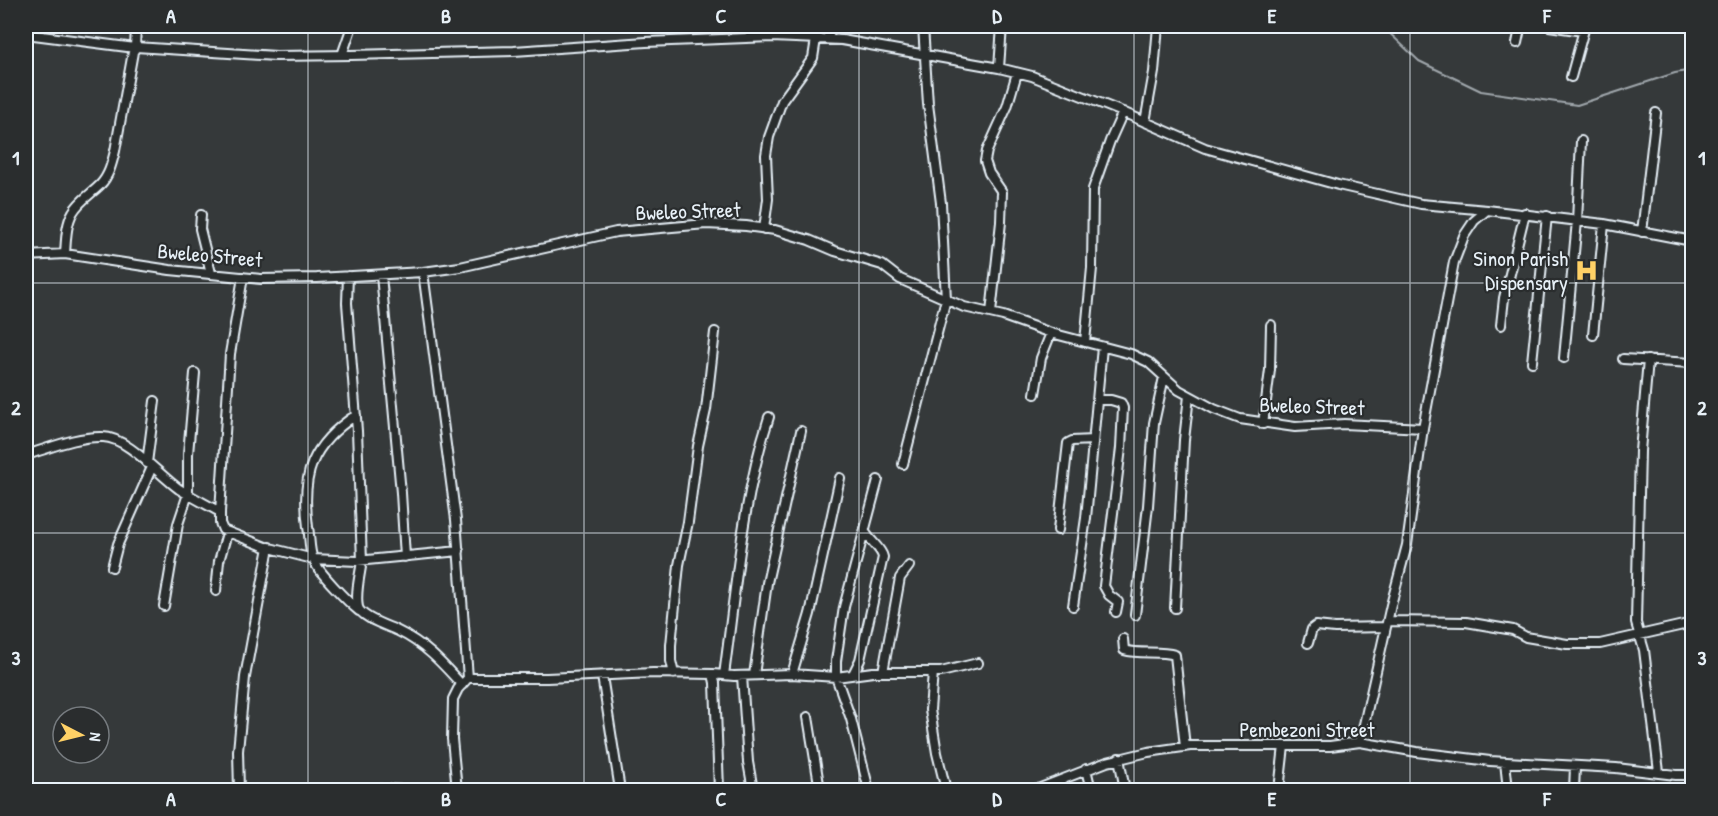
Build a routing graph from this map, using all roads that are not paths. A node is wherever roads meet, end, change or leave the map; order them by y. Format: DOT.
graph roads {
  1 [pos="136,26"];
  2 [pos="352,26"];
  3 [pos="825,26"];
  4 [pos="923,26"];
  5 [pos="1002,26"];
  6 [pos="1158,26"];
  7 [pos="1523,26"];
  8 [pos="1549,26"];
  9 [pos="1584,28"];
  10 [pos="26,34"];
  11 [pos="816,39"];
  12 [pos="831,39"];
  13 [pos="1517,43"];
  14 [pos="135,48"];
  15 [pos="342,55"];
  16 [pos="926,55"];
  17 [pos="999,68"];
  18 [pos="1017,73"];
  19 [pos="1571,77"];
  20 [pos="1123,112"];
  21 [pos="1656,114"];
  22 [pos="1145,122"];
  23 [pos="1581,141"];
  24 [pos="1487,210"];
  25 [pos="1525,213"];
  26 [pos="201,215"];
  27 [pos="1547,216"];
  28 [pos="1577,221"];
  29 [pos="1604,225"];
  30 [pos="764,229"];
  31 [pos="1642,232"];
  32 [pos="1692,241"];
  33 [pos="64,254"];
  34 [pos="26,256"];
  35 [pos="423,272"];
  36 [pos="211,273"];
  37 [pos="381,275"];
  38 [pos="243,276"];
  39 [pos="348,276"];
  40 [pos="946,299"];
  41 [pos="991,313"];
  42 [pos="1271,325"];
  43 [pos="1501,325"];
  44 [pos="715,332"];
  45 [pos="1051,333"];
  46 [pos="1593,335"];
  47 [pos="1085,342"];
  48 [pos="1102,347"];
  49 [pos="1564,358"];
  50 [pos="1623,360"];
  51 [pos="1648,360"];
  52 [pos="1532,362"];
  53 [pos="1692,363"];
  54 [pos="195,373"];
  55 [pos="1164,377"];
  56 [pos="1035,394"];
  57 [pos="1189,396"];
  58 [pos="1098,400"];
  59 [pos="155,401"];
  60 [pos="356,415"];
  61 [pos="769,417"];
  62 [pos="1263,424"];
  63 [pos="1423,428"];
  64 [pos="801,431"];
  65 [pos="1093,441"];
  66 [pos="26,455"];
  67 [pos="903,464"];
  68 [pos="150,465"];
  69 [pos="840,478"];
  70 [pos="878,480"];
  71 [pos="188,494"];
  72 [pos="220,512"];
  73 [pos="1058,530"];
  74 [pos="866,532"];
  75 [pos="227,533"];
  76 [pos="269,547"];
  77 [pos="459,551"];
  78 [pos="405,557"];
  79 [pos="313,559"];
  80 [pos="362,561"];
  81 [pos="909,566"];
  82 [pos="112,567"];
  83 [pos="216,591"];
  84 [pos="164,606"];
  85 [pos="1073,606"];
  86 [pos="1175,608"];
  87 [pos="361,612"];
  88 [pos="1116,612"];
  89 [pos="1135,615"];
  90 [pos="1692,622"];
  91 [pos="1387,624"];
  92 [pos="1640,635"];
  93 [pos="1123,639"];
  94 [pos="1308,643"];
  95 [pos="978,663"];
  96 [pos="883,672"];
  97 [pos="933,672"];
  98 [pos="674,674"];
  99 [pos="714,674"];
  100 [pos="792,674"];
  101 [pos="724,675"];
  102 [pos="754,675"];
  103 [pos="853,675"];
  104 [pos="602,676"];
  105 [pos="742,676"];
  106 [pos="836,677"];
  107 [pos="468,678"];
  108 [pos="462,685"];
  109 [pos="808,717"];
  110 [pos="1360,742"];
  111 [pos="1284,746"];
  112 [pos="1185,747"];
  113 [pos="1119,758"];
  114 [pos="1505,762"];
  115 [pos="1575,766"];
  116 [pos="1086,769"];
  117 [pos="1659,772"];
  118 [pos="1692,775"];
  119 [pos="239,790"];
  120 [pos="302,790"];
  121 [pos="404,790"];
  122 [pos="457,790"];
  123 [pos="512,790"];
  124 [pos="536,790"];
  125 [pos="620,790"];
  126 [pos="719,790"];
  127 [pos="753,790"];
  128 [pos="820,790"];
  129 [pos="869,790"];
  130 [pos="946,790"];
  131 [pos="1035,790"];
  132 [pos="1091,790"];
  133 [pos="1125,790"];
  134 [pos="1279,790"];
  135 [pos="1509,790"];
  136 [pos="1574,790"];
  1 -- 14 [label="street"];
  2 -- 15 [label="street"];
  3 -- 12 [label="street"];
  4 -- 16 [label="street"];
  5 -- 17 [label="street"];
  6 -- 22 [label="street"];
  7 -- 13 [label="street"];
  8 -- 9 [label="street"];
  9 -- 19 [label="street"];
  10 -- 14 [label="street"];
  11 -- 12 [label="street"];
  11 -- 15 [label="street"];
  11 -- 30 [label="street"];
  12 -- 16 [label="street"];
  14 -- 15 [label="street"];
  14 -- 33 [label="street"];
  16 -- 17 [label="street"];
  16 -- 40 [label="street"];
  17 -- 18 [label="street"];
  18 -- 20 [label="street"];
  18 -- 41 [label="street"];
  20 -- 22 [label="street"];
  20 -- 47 [label="street"];
  21 -- 31 [label="street"];
  22 -- 24 [label="street"];
  23 -- 28 [label="street"];
  24 -- 25 [label="street"];
  24 -- 63 [label="street"];
  25 -- 27 [label="street"];
  25 -- 43 [label="street"];
  26 -- 36 [label="street"];
  27 -- 28 [label="street"];
  27 -- 52 [label="street"];
  28 -- 29 [label="street"];
  28 -- 49 [label="street"];
  29 -- 31 [label="street"];
  29 -- 46 [label="street"];
  30 -- 35 [label="street, Bweleo Street"];
  30 -- 40 [label="street, Bweleo Street"];
  31 -- 32 [label="street"];
  33 -- 34 [label="street, Bweleo Street"];
  33 -- 36 [label="street, Bweleo Street"];
  35 -- 37 [label="street, Bweleo Street"];
  35 -- 77 [label="street"];
  36 -- 38 [label="street, Bweleo Street"];
  37 -- 39 [label="street, Bweleo Street"];
  37 -- 78 [label="street"];
  38 -- 39 [label="street, Bweleo Street"];
  38 -- 72 [label="street"];
  39 -- 60 [label="street"];
  40 -- 41 [label="street, Bweleo Street"];
  40 -- 67 [label="street"];
  41 -- 45 [label="street, Bweleo Street"];
  42 -- 62 [label="street"];
  44 -- 98 [label="street"];
  45 -- 47 [label="street, Bweleo Street"];
  45 -- 56 [label="street"];
  47 -- 48 [label="street, Bweleo Street"];
  48 -- 55 [label="street, Bweleo Street"];
  48 -- 58 [label="street"];
  50 -- 51 [label="street"];
  51 -- 53 [label="street"];
  51 -- 92 [label="street"];
  54 -- 71 [label="street"];
  55 -- 57 [label="street, Bweleo Street"];
  55 -- 89 [label="street"];
  57 -- 62 [label="street, Bweleo Street"];
  57 -- 86 [label="street"];
  58 -- 65 [label="street"];
  58 -- 88 [label="street"];
  59 -- 68 [label="street"];
  60 -- 79 [label="street"];
  60 -- 80 [label="street"];
  61 -- 101 [label="street"];
  62 -- 63 [label="street, Bweleo Street"];
  63 -- 91 [label="street"];
  64 -- 102 [label="street"];
  65 -- 73 [label="street"];
  65 -- 85 [label="street"];
  66 -- 68 [label="street"];
  68 -- 71 [label="street"];
  68 -- 82 [label="street"];
  69 -- 100 [label="street"];
  70 -- 74 [label="street"];
  71 -- 72 [label="street"];
  71 -- 84 [label="street"];
  72 -- 75 [label="street"];
  74 -- 103 [label="street"];
  74 -- 106 [label="street"];
  75 -- 76 [label="street"];
  75 -- 83 [label="street"];
  76 -- 79 [label="street"];
  76 -- 119 [label="street"];
  77 -- 78 [label="street"];
  77 -- 107 [label="street"];
  78 -- 80 [label="street"];
  79 -- 80 [label="street"];
  79 -- 87 [label="street"];
  80 -- 87 [label="street"];
  81 -- 96 [label="street"];
  87 -- 108 [label="street"];
  90 -- 92 [label="street"];
  91 -- 92 [label="street"];
  91 -- 94 [label="street"];
  91 -- 110 [label="street"];
  92 -- 117 [label="street"];
  93 -- 112 [label="street"];
  95 -- 97 [label="street"];
  96 -- 97 [label="street"];
  96 -- 103 [label="street"];
  97 -- 130 [label="street"];
  98 -- 99 [label="street"];
  98 -- 104 [label="street"];
  99 -- 101 [label="street"];
  99 -- 126 [label="street"];
  100 -- 102 [label="street"];
  100 -- 106 [label="street"];
  101 -- 105 [label="street"];
  102 -- 105 [label="street"];
  103 -- 106 [label="street"];
  104 -- 107 [label="street"];
  104 -- 125 [label="street"];
  105 -- 127 [label="street"];
  106 -- 129 [label="street"];
  107 -- 108 [label="street"];
  108 -- 122 [label="street"];
  109 -- 128 [label="street"];
  110 -- 111 [label="street, Pembezoni Street"];
  110 -- 114 [label="street, Pembezoni Street"];
  111 -- 112 [label="street, Pembezoni Street"];
  111 -- 134 [label="street"];
  112 -- 113 [label="street, Pembezoni Street"];
  113 -- 116 [label="street, Pembezoni Street"];
  113 -- 133 [label="street"];
  114 -- 115 [label="street, Pembezoni Street"];
  114 -- 135 [label="street"];
  115 -- 117 [label="street, Pembezoni Street"];
  115 -- 136 [label="street"];
  116 -- 131 [label="street, Pembezoni Street"];
  116 -- 132 [label="street"];
  117 -- 118 [label="street, Pembezoni Street"];
  120 -- 121 [label="street"];
  123 -- 124 [label="street"];
}
